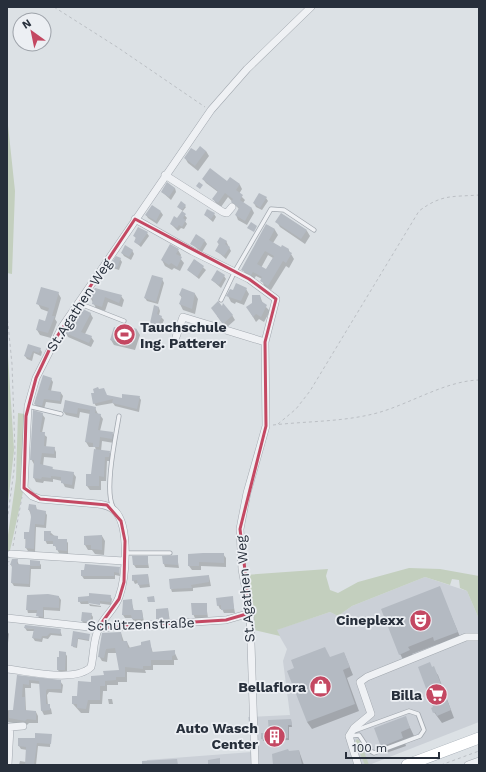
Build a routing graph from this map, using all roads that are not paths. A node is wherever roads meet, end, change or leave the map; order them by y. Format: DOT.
graph roads {
  1 [pos="311,7"];
  2 [pos="165,175"];
  3 [pos="232,207"];
  4 [pos="135,219"];
  5 [pos="314,230"];
  6 [pos="235,271"];
  7 [pos="221,300"];
  8 [pos="78,304"];
  9 [pos="124,321"];
  10 [pos="176,337"];
  11 [pos="265,342"];
  12 [pos="28,406"];
  13 [pos="61,414"];
  14 [pos="119,416"];
  15 [pos="114,510"];
  16 [pos="124,553"];
  17 [pos="170,553"];
  18 [pos="11,554"];
  19 [pos="124,562"];
  20 [pos="250,613"];
  21 [pos="7,618"];
  22 [pos="98,628"];
  23 [pos="479,637"];
  24 [pos="7,669"];
  25 [pos="23,726"];
  26 [pos="351,733"];
  27 [pos="479,738"];
  28 [pos="479,761"];
  29 [pos="8,765"];
  30 [pos="255,765"];
  31 [pos="358,765"];
  32 [pos="407,765"];
  33 [pos="468,765"];
  1 -- 2 [label="street, St.Agathen Weg"];
  2 -- 3 [label="street"];
  2 -- 4 [label="street, St.Agathen Weg"];
  4 -- 6 [label="street"];
  4 -- 8 [label="street, St.Agathen Weg"];
  5 -- 6 [label="lane"];
  6 -- 7 [label="lane"];
  6 -- 11 [label="street, St.Agathen Weg"];
  8 -- 9 [label="lane"];
  8 -- 12 [label="street, St.Agathen Weg"];
  10 -- 11 [label="street"];
  11 -- 20 [label="street, St.Agathen Weg"];
  12 -- 13 [label="lane"];
  12 -- 15 [label="street, St.Agathen Weg"];
  14 -- 15 [label="lane"];
  15 -- 16 [label="street"];
  16 -- 17 [label="lane"];
  16 -- 19 [label="street"];
  18 -- 19 [label="street"];
  19 -- 22 [label="street"];
  20 -- 22 [label="street, Schützenstraße"];
  20 -- 30 [label="street, St.Agathen Weg"];
  21 -- 22 [label="street, Schützenstraße"];
  22 -- 24 [label="street"];
  23 -- 26 [label="street"];
  25 -- 29 [label="street"];
  26 -- 26 [label="lane"];
  26 -- 31 [label="street"];
  27 -- 32 [label="main road"];
  28 -- 33 [label="street"];
}
